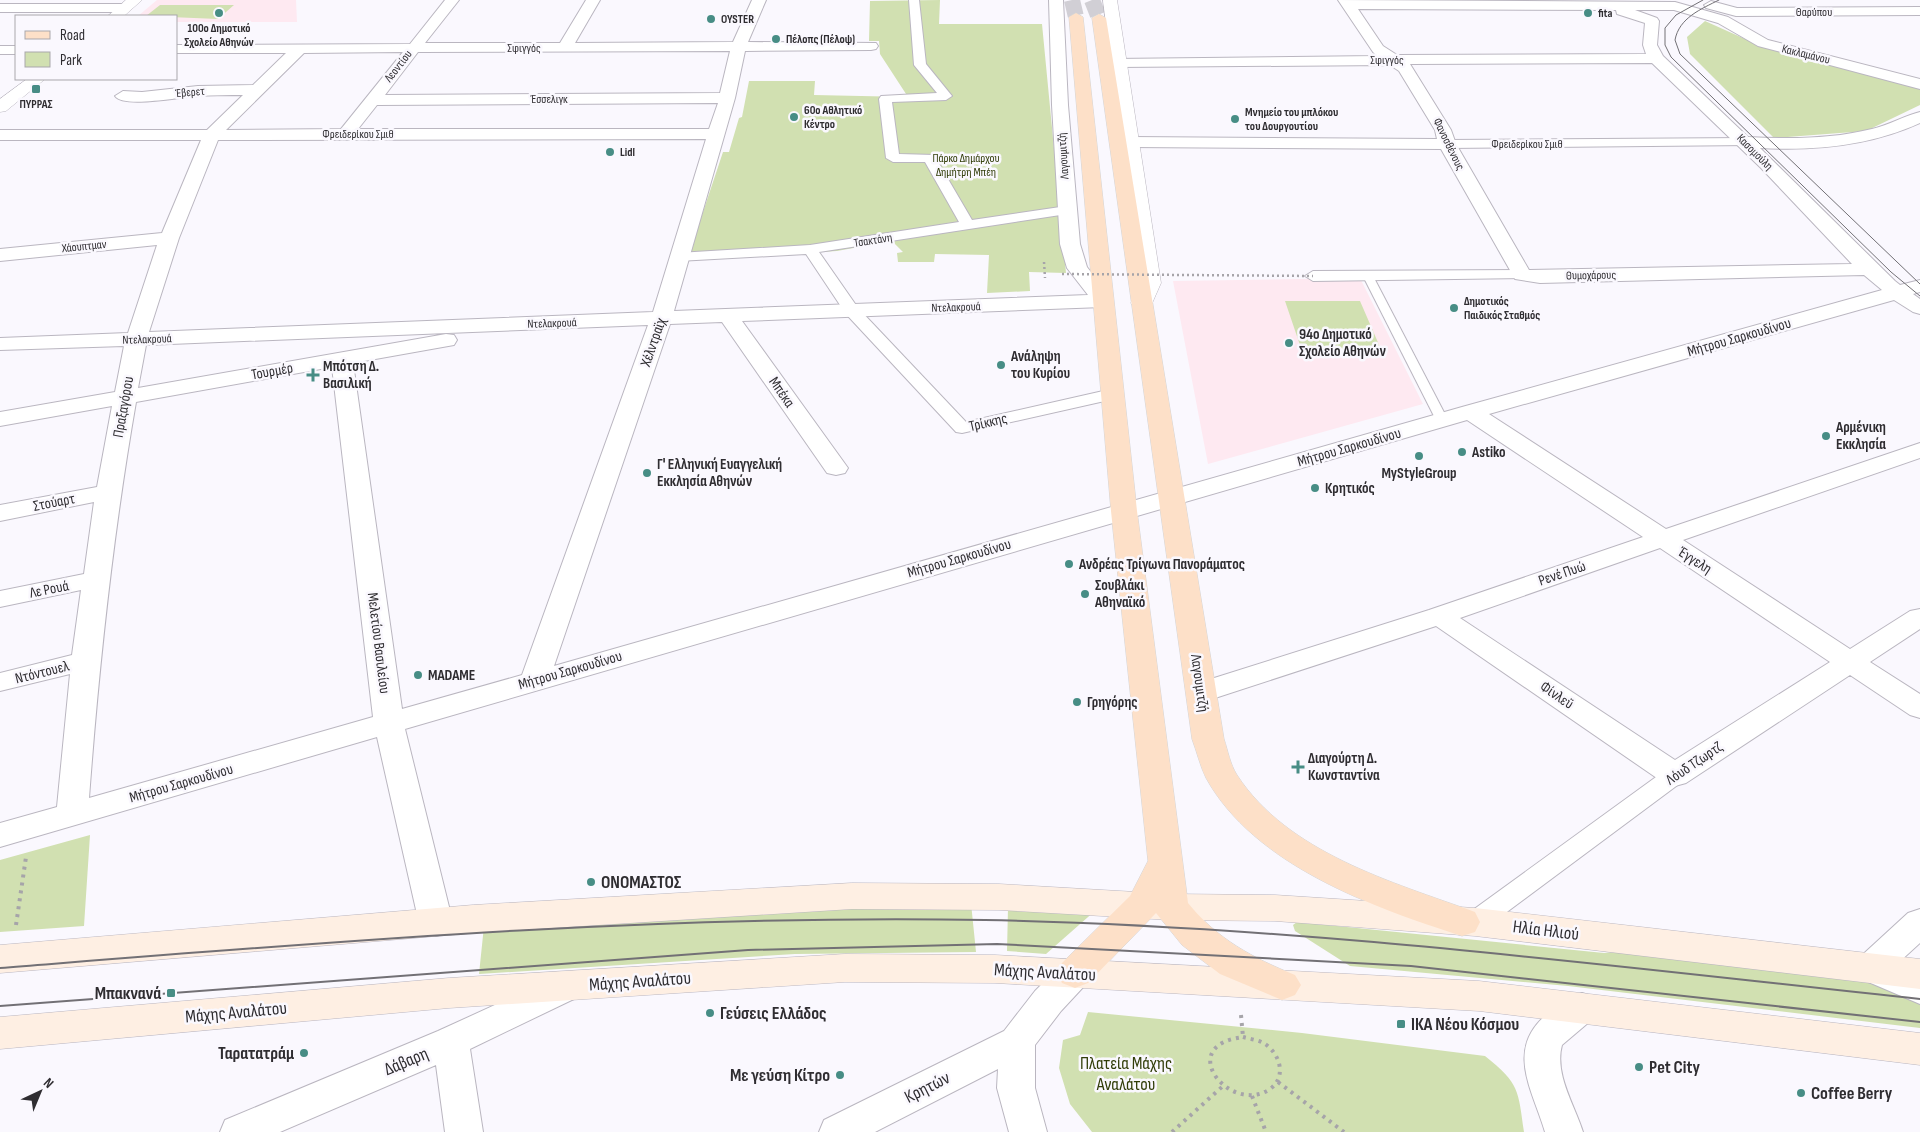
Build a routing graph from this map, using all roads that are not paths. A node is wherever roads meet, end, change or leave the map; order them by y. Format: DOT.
graph roads {
  1 [pos="452,0"];
  2 [pos="592,0"];
  3 [pos="759,0"];
  4 [pos="914,0"];
  5 [pos="1056,0"];
  6 [pos="1110,0"];
  7 [pos="1756,0"];
  8 [pos="1904,0"];
  9 [pos="1347,3"];
  10 [pos="1560,3"];
  11 [pos="1699,4"];
  12 [pos="1601,6"];
  13 [pos="0,8"];
  14 [pos="125,8"];
  15 [pos="1920,11"];
  16 [pos="1729,16"];
  17 [pos="1076,17"];
  18 [pos="1099,18"];
  19 [pos="739,46"];
  20 [pos="871,46"];
  21 [pos="565,47"];
  22 [pos="412,48"];
  23 [pos="178,49"];
  24 [pos="299,49"];
  25 [pos="1378,49"];
  26 [pos="0,50"];
  27 [pos="15,50"];
  28 [pos="1118,57"];
  29 [pos="1656,58"];
  30 [pos="1394,60"];
  31 [pos="36,80"];
  32 [pos="1920,84"];
  33 [pos="258,90"];
  34 [pos="123,96"];
  35 [pos="727,98"];
  36 [pos="372,100"];
  37 [pos="0,107"];
  38 [pos="1920,117"];
  39 [pos="346,134"];
  40 [pos="716,134"];
  41 [pos="0,135"];
  42 [pos="211,135"];
  43 [pos="1130,142"];
  44 [pos="1746,142"];
  45 [pos="1446,144"];
  46 [pos="1067,210"];
  47 [pos="968,225"];
  48 [pos="169,238"];
  49 [pos="810,249"];
  50 [pos="0,254"];
  51 [pos="678,257"];
  52 [pos="1870,269"];
  53 [pos="1522,275"];
  54 [pos="1312,276"];
  55 [pos="1368,276"];
  56 [pos="1920,286"];
  57 [pos="1896,293"];
  58 [pos="1103,301"];
  59 [pos="1142,303"];
  60 [pos="1920,308"];
  61 [pos="852,311"];
  62 [pos="728,316"];
  63 [pos="661,319"];
  64 [pos="545,323"];
  65 [pos="136,339"];
  66 [pos="0,344"];
  67 [pos="342,359"];
  68 [pos="1112,394"];
  69 [pos="125,397"];
  70 [pos="1470,412"];
  71 [pos="0,419"];
  72 [pos="1442,420"];
  73 [pos="1920,450"];
  74 [pos="836,468"];
  75 [pos="108,492"];
  76 [pos="1172,498"];
  77 [pos="1124,511"];
  78 [pos="0,513"];
  79 [pos="1662,538"];
  80 [pos="97,579"];
  81 [pos="0,599"];
  82 [pos="1439,616"];
  83 [pos="1920,616"];
  84 [pos="85,661"];
  85 [pos="1850,662"];
  86 [pos="534,681"];
  87 [pos="0,682"];
  88 [pos="1202,692"];
  89 [pos="1920,708"];
  90 [pos="389,723"];
  91 [pos="1675,775"];
  92 [pos="72,814"];
  93 [pos="0,835"];
  94 [pos="1157,906"];
  95 [pos="1469,922"];
  96 [pos="1920,922"];
  97 [pos="436,924"];
  98 [pos="0,959"];
  99 [pos="1871,968"];
  100 [pos="1075,973"];
  101 [pos="1920,974"];
  102 [pos="1282,985"];
  103 [pos="569,986"];
  104 [pos="1920,990"];
  105 [pos="1582,1007"];
  106 [pos="0,1033"];
  107 [pos="451,1042"];
  108 [pos="1017,1042"];
  109 [pos="1920,1049"];
  110 [pos="240,1132"];
  111 [pos="464,1132"];
  112 [pos="838,1132"];
  113 [pos="1028,1132"];
  114 [pos="1564,1132"];
  1 -- 22 [label="street, Λεοντίου"];
  2 -- 21 [label="street"];
  3 -- 19 [label="street, Χέλντραϊχ"];
  4 -- 47 [label="street"];
  5 -- 46 [label="street, Λαγουμιτζή"];
  6 -- 28 [label="street, Λαγουμιτζή"];
  7 -- 16 [label="street"];
  8 -- 15 [label="street"];
  9 -- 10 [label="street"];
  9 -- 25 [label="street, Φανοσθένους"];
  10 -- 12 [label="street"];
  11 -- 12 [label="street, Κακλαμάνου"];
  11 -- 16 [label="street, Κακλαμάνου"];
  12 -- 29 [label="street"];
  13 -- 14 [label="street"];
  15 -- 16 [label="street, Θαρύπου"];
  16 -- 32 [label="street, Κακλαμάνου"];
  17 -- 58 [label="main road, Λαγουμιτζή"];
  18 -- 59 [label="main road, Λαγουμιτζή"];
  19 -- 20 [label="street, Σφιγγός"];
  19 -- 21 [label="street, Σφιγγός"];
  19 -- 35 [label="street, Χέλντραϊχ"];
  21 -- 22 [label="street, Σφιγγός"];
  22 -- 24 [label="street, Σφιγγός"];
  22 -- 36 [label="street, Λεοντίου"];
  23 -- 24 [label="street, Σφιγγός"];
  24 -- 33 [label="street, Πραξαγόρου"];
  25 -- 28 [label="street, Σφιγγός"];
  25 -- 30 [label="street, Φανοσθένους"];
  26 -- 27 [label="street"];
  28 -- 30 [label="street, Σφιγγός"];
  28 -- 43 [label="street, Λαγουμιτζή"];
  29 -- 30 [label="street, Σφιγγός"];
  29 -- 44 [label="street, Κασομούλη"];
  30 -- 45 [label="street, Φανοσθένους"];
  31 -- 37 [label="street"];
  33 -- 34 [label="street, Έβερετ"];
  33 -- 42 [label="street, Πραξαγόρου"];
  35 -- 36 [label="street, Έσσελιγκ"];
  35 -- 40 [label="street, Χέλντραϊχ"];
  36 -- 39 [label="street, Λεοντίου"];
  38 -- 44 [label="street, Φρειδερίκου Σμιθ"];
  39 -- 40 [label="street, Φρειδερίκου Σμιθ"];
  39 -- 42 [label="street, Φρειδερίκου Σμιθ"];
  40 -- 51 [label="street, Χέλντραϊχ"];
  41 -- 42 [label="street, Φρειδερίκου Σμιθ"];
  42 -- 48 [label="street, Πραξαγόρου"];
  43 -- 45 [label="street, Φρειδερίκου Σμιθ"];
  43 -- 59 [label="street, Λαγουμιτζή"];
  44 -- 45 [label="street, Φρειδερίκου Σμιθ"];
  44 -- 52 [label="street, Κασομούλη"];
  45 -- 53 [label="street, Φανοσθένους"];
  46 -- 47 [label="street, Τσακτάνη"];
  46 -- 58 [label="street, Λαγουμιτζή"];
  47 -- 49 [label="street, Τσακτάνη"];
  48 -- 50 [label="street, Χάουπτμαν"];
  48 -- 65 [label="street, Πραξαγόρου"];
  49 -- 51 [label="street, Τσακτάνη"];
  49 -- 61 [label="street"];
  51 -- 63 [label="street, Χέλντραϊχ"];
  52 -- 53 [label="street, Θυμοχάρους"];
  52 -- 57 [label="street, Κασομούλη"];
  53 -- 55 [label="street, Θυμοχάρους"];
  54 -- 55 [label="street, Θυμοχάρους"];
  55 -- 72 [label="lane"];
  56 -- 57 [label="street, Μήτρου Σαρκουδίνου"];
  57 -- 60 [label="street, Κασομούλη"];
  57 -- 70 [label="street, Μήτρου Σαρκουδίνου"];
  58 -- 61 [label="street, Ντελακρουά"];
  58 -- 68 [label="main road, Λαγουμιτζή"];
  59 -- 76 [label="main road, Λαγουμιτζή"];
  61 -- 62 [label="street, Ντελακρουά"];
  61 -- 68 [label="street, Τρίκκης"];
  62 -- 63 [label="street, Ντελακρουά"];
  62 -- 74 [label="street, Μπέκα"];
  63 -- 64 [label="street, Ντελακρουά"];
  63 -- 86 [label="street, Χέλντραϊχ"];
  64 -- 65 [label="street, Ντελακρουά"];
  64 -- 67 [label="street, Τουρμέρ"];
  65 -- 66 [label="street, Ντελακρουά"];
  65 -- 69 [label="street, Πραξαγόρου"];
  67 -- 69 [label="street, Τουρμέρ"];
  67 -- 90 [label="street, Μελετίου Βασιλείου"];
  68 -- 77 [label="main road, Λαγουμιτζή"];
  69 -- 71 [label="street, Τουρμέρ"];
  69 -- 75 [label="street, Πραξαγόρου"];
  70 -- 72 [label="street, Μήτρου Σαρκουδίνου"];
  70 -- 79 [label="street, Έγγελη"];
  72 -- 76 [label="street, Μήτρου Σαρκουδίνου"];
  73 -- 79 [label="street, Ρενέ Πυώ"];
  75 -- 78 [label="street, Στούαρτ"];
  75 -- 80 [label="street, Πραξαγόρου"];
  76 -- 77 [label="street, Μήτρου Σαρκουδίνου"];
  76 -- 88 [label="main road, Λαγουμιτζή"];
  77 -- 86 [label="street, Μήτρου Σαρκουδίνου"];
  77 -- 94 [label="main road, Λαγουμιτζή"];
  79 -- 82 [label="street, Ρενέ Πυώ"];
  79 -- 85 [label="street, Έγγελη"];
  80 -- 81 [label="street, Λε Ρουά"];
  80 -- 84 [label="street, Πραξαγόρου"];
  82 -- 88 [label="street, Ρενέ Πυώ"];
  82 -- 91 [label="street, Φίνλεϋ"];
  83 -- 85 [label="street, Λόυδ Τζωρτζ"];
  84 -- 87 [label="street, Ντόντουελ"];
  84 -- 92 [label="street, Πραξαγόρου"];
  85 -- 89 [label="street, Έγγελη"];
  85 -- 91 [label="street, Λόυδ Τζωρτζ"];
  86 -- 90 [label="street, Μήτρου Σαρκουδίνου"];
  88 -- 95 [label="main road, Λαγουμιτζή"];
  90 -- 92 [label="street, Μήτρου Σαρκουδίνου"];
  90 -- 97 [label="street, Μελετίου Βασιλείου"];
  91 -- 95 [label="street, Λόυδ Τζωρτζ"];
  92 -- 93 [label="street, Μήτρου Σαρκουδίνου"];
  94 -- 95 [label="main road, Ηλία Ηλιού"];
  94 -- 97 [label="main road"];
  94 -- 100 [label="main road, Λαγουμιτζή"];
  94 -- 102 [label="main road"];
  95 -- 99 [label="main road, Ηλία Ηλιού"];
  96 -- 99 [label="street"];
  97 -- 98 [label="main road"];
  99 -- 101 [label="main road, Ηλία Ηλιού"];
  99 -- 104 [label="street"];
  100 -- 102 [label="main road, Μάχης Αναλάτου"];
  100 -- 103 [label="main road, Μάχης Αναλάτου"];
  100 -- 108 [label="street"];
  102 -- 105 [label="main road"];
  103 -- 106 [label="main road, Μάχης Αναλάτου"];
  103 -- 107 [label="street, Δάβαρη"];
  105 -- 109 [label="main road"];
  105 -- 114 [label="street"];
  107 -- 110 [label="street, Δάβαρη"];
  107 -- 111 [label="street"];
  108 -- 112 [label="street, Κρητών"];
  108 -- 113 [label="street"];
}
